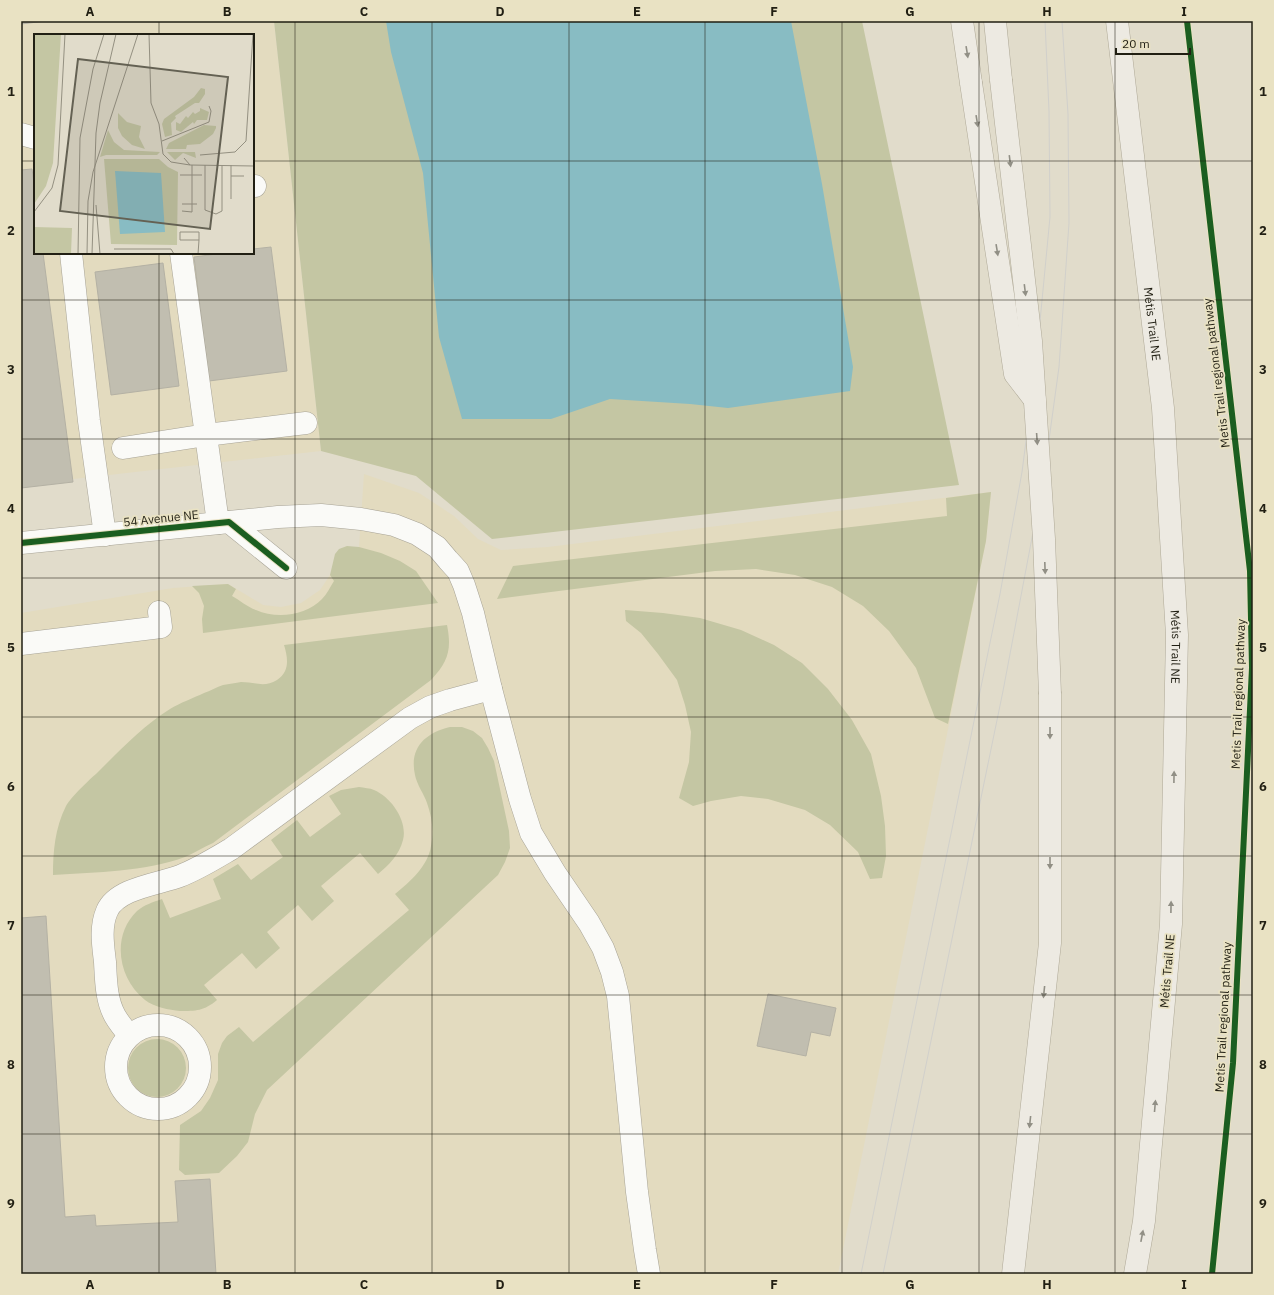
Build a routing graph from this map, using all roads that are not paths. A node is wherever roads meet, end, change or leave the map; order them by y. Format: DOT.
graph roads {
  1 [pos="962,21"];
  2 [pos="995,21"];
  3 [pos="1117,21"];
  4 [pos="21,134"];
  5 [pos="34,138"];
  6 [pos="71,254"];
  7 [pos="181,254"];
  8 [pos="1035,400"];
  9 [pos="306,423"];
  10 [pos="206,435"];
  11 [pos="123,448"];
  12 [pos="224,522"];
  13 [pos="105,534"];
  14 [pos="21,543"];
  15 [pos="286,568"];
  16 [pos="159,612"];
  17 [pos="21,644"];
  18 [pos="491,689"];
  19 [pos="129,1035"];
  20 [pos="649,1274"];
  21 [pos="1013,1274"];
  22 [pos="1134,1274"];
  1 -- 8 [label="main road, one-way, bridge"];
  2 -- 8 [label="main road, one-way, bridge"];
  22 -- 3 [label="main road, Métis Trail NE, one-way"];
  4 -- 5 [label="street"];
  6 -- 13 [label="street"];
  7 -- 10 [label="street"];
  8 -- 21 [label="main road, one-way, bridge"];
  9 -- 10 [label="street"];
  10 -- 11 [label="street"];
  10 -- 12 [label="street"];
  12 -- 13 [label="street, 54 Avenue NE"];
  12 -- 15 [label="street"];
  12 -- 18 [label="street, 54 Avenue NE"];
  13 -- 14 [label="street, 54 Avenue NE"];
  16 -- 17 [label="street"];
  18 -- 19 [label="street"];
  18 -- 20 [label="street, 54 Avenue NE"];
}
